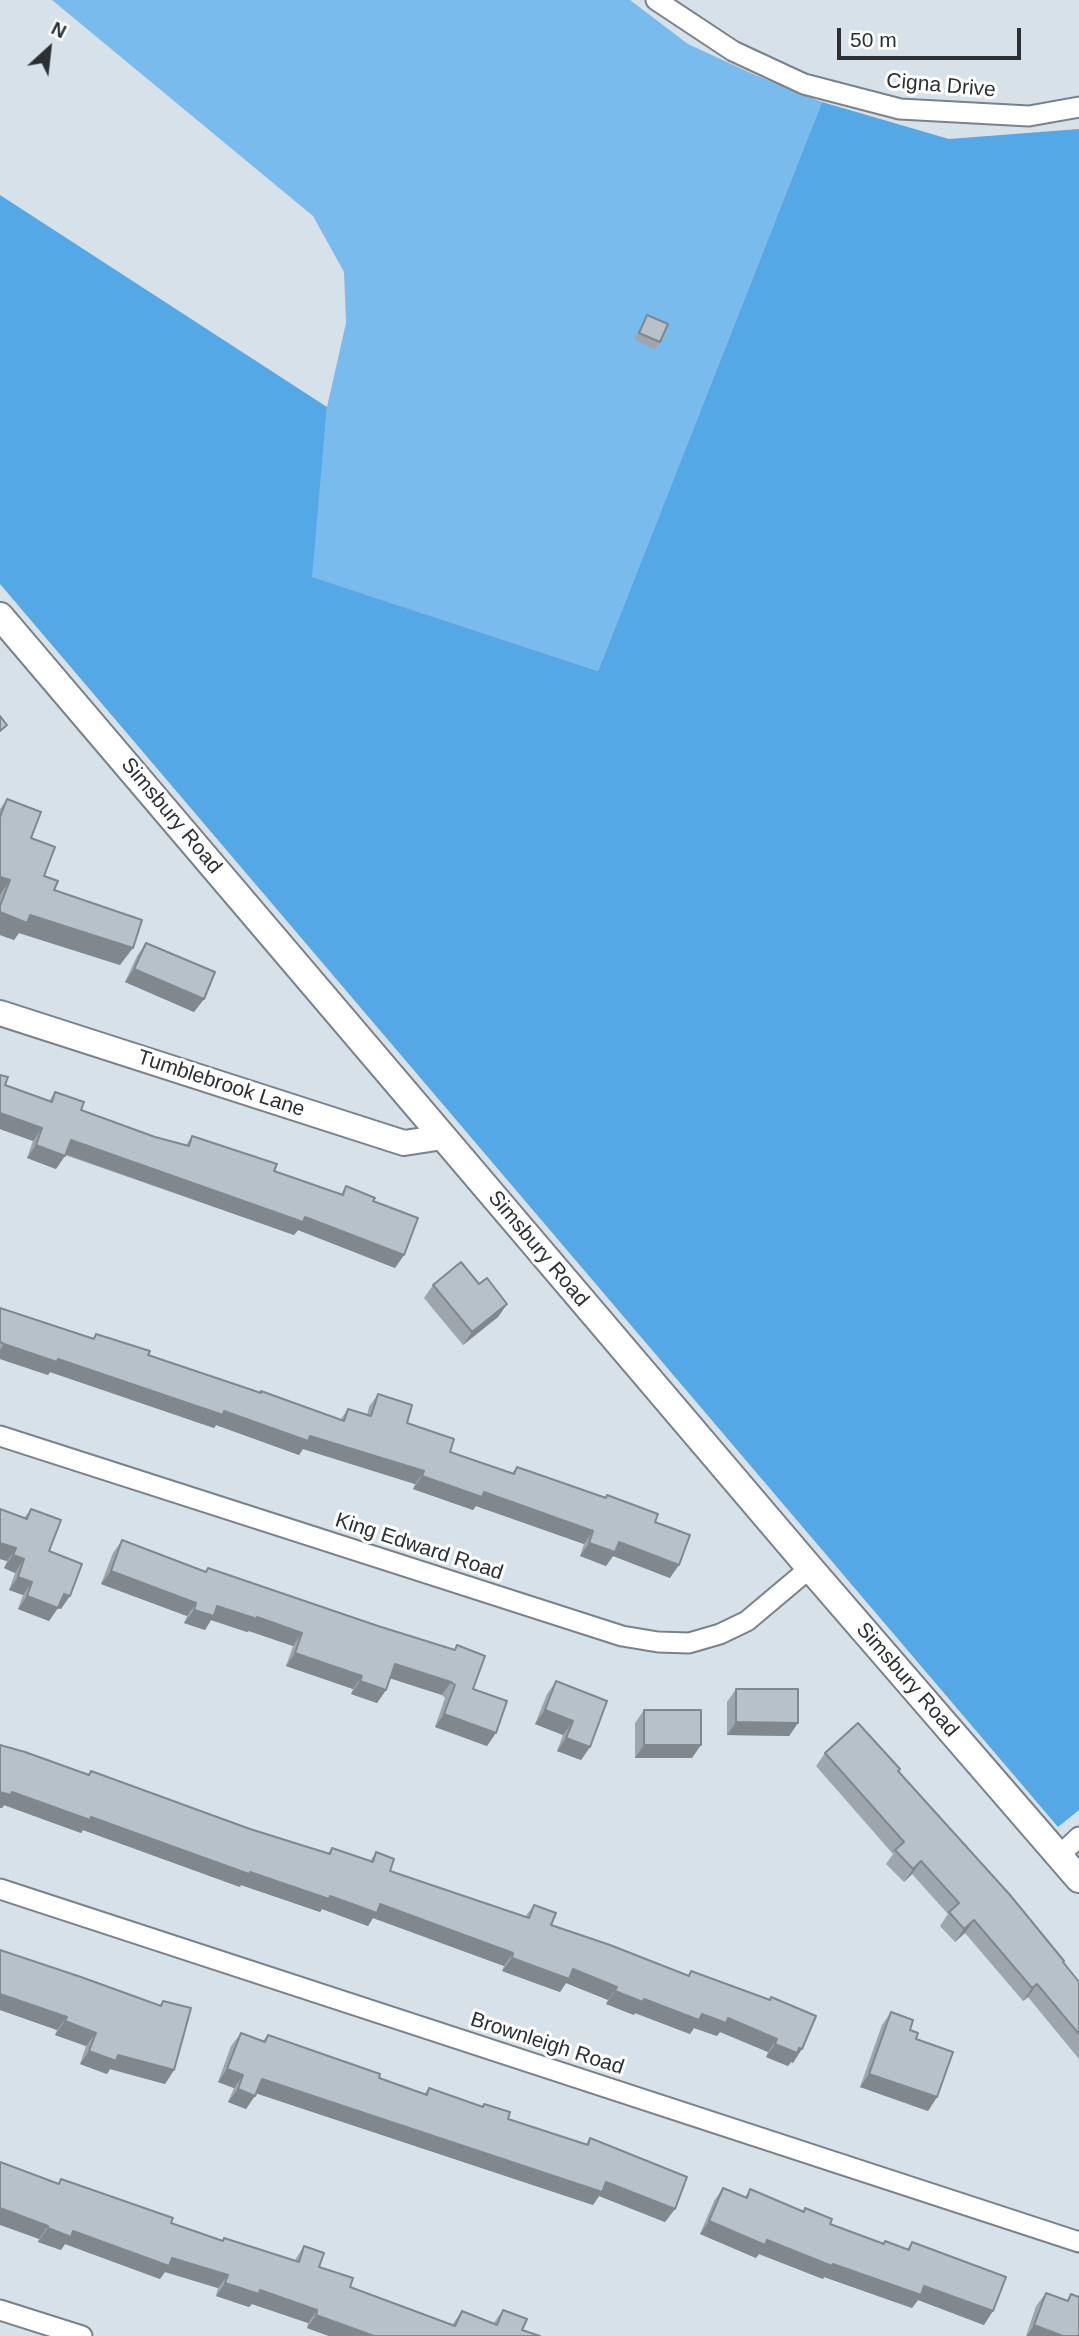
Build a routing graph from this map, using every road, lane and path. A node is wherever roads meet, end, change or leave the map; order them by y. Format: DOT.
graph roads {
  1 [pos="656,0"];
  2 [pos="1079,107"];
  3 [pos="0,616"];
  4 [pos="0,1013"];
  5 [pos="443,1137"];
  6 [pos="0,1436"];
  7 [pos="810,1568"];
  8 [pos="1079,1837"];
  9 [pos="1059,1856"];
  10 [pos="1079,1879"];
  11 [pos="0,1889"];
  12 [pos="1079,2242"];
  13 [pos="0,2310"];
  14 [pos="82,2336"];
  1 -- 2 [label="street, Cigna Drive"];
  3 -- 5 [label="main road, Simsbury Road"];
  4 -- 5 [label="street, Tumblebrook Lane"];
  5 -- 7 [label="main road, Simsbury Road"];
  6 -- 7 [label="street, King Edward Road"];
  7 -- 9 [label="main road, Simsbury Road"];
  8 -- 9 [label="street"];
  9 -- 10 [label="main road, Simsbury Road"];
  11 -- 12 [label="street, Brownleigh Road"];
  13 -- 14 [label="street"];
}
